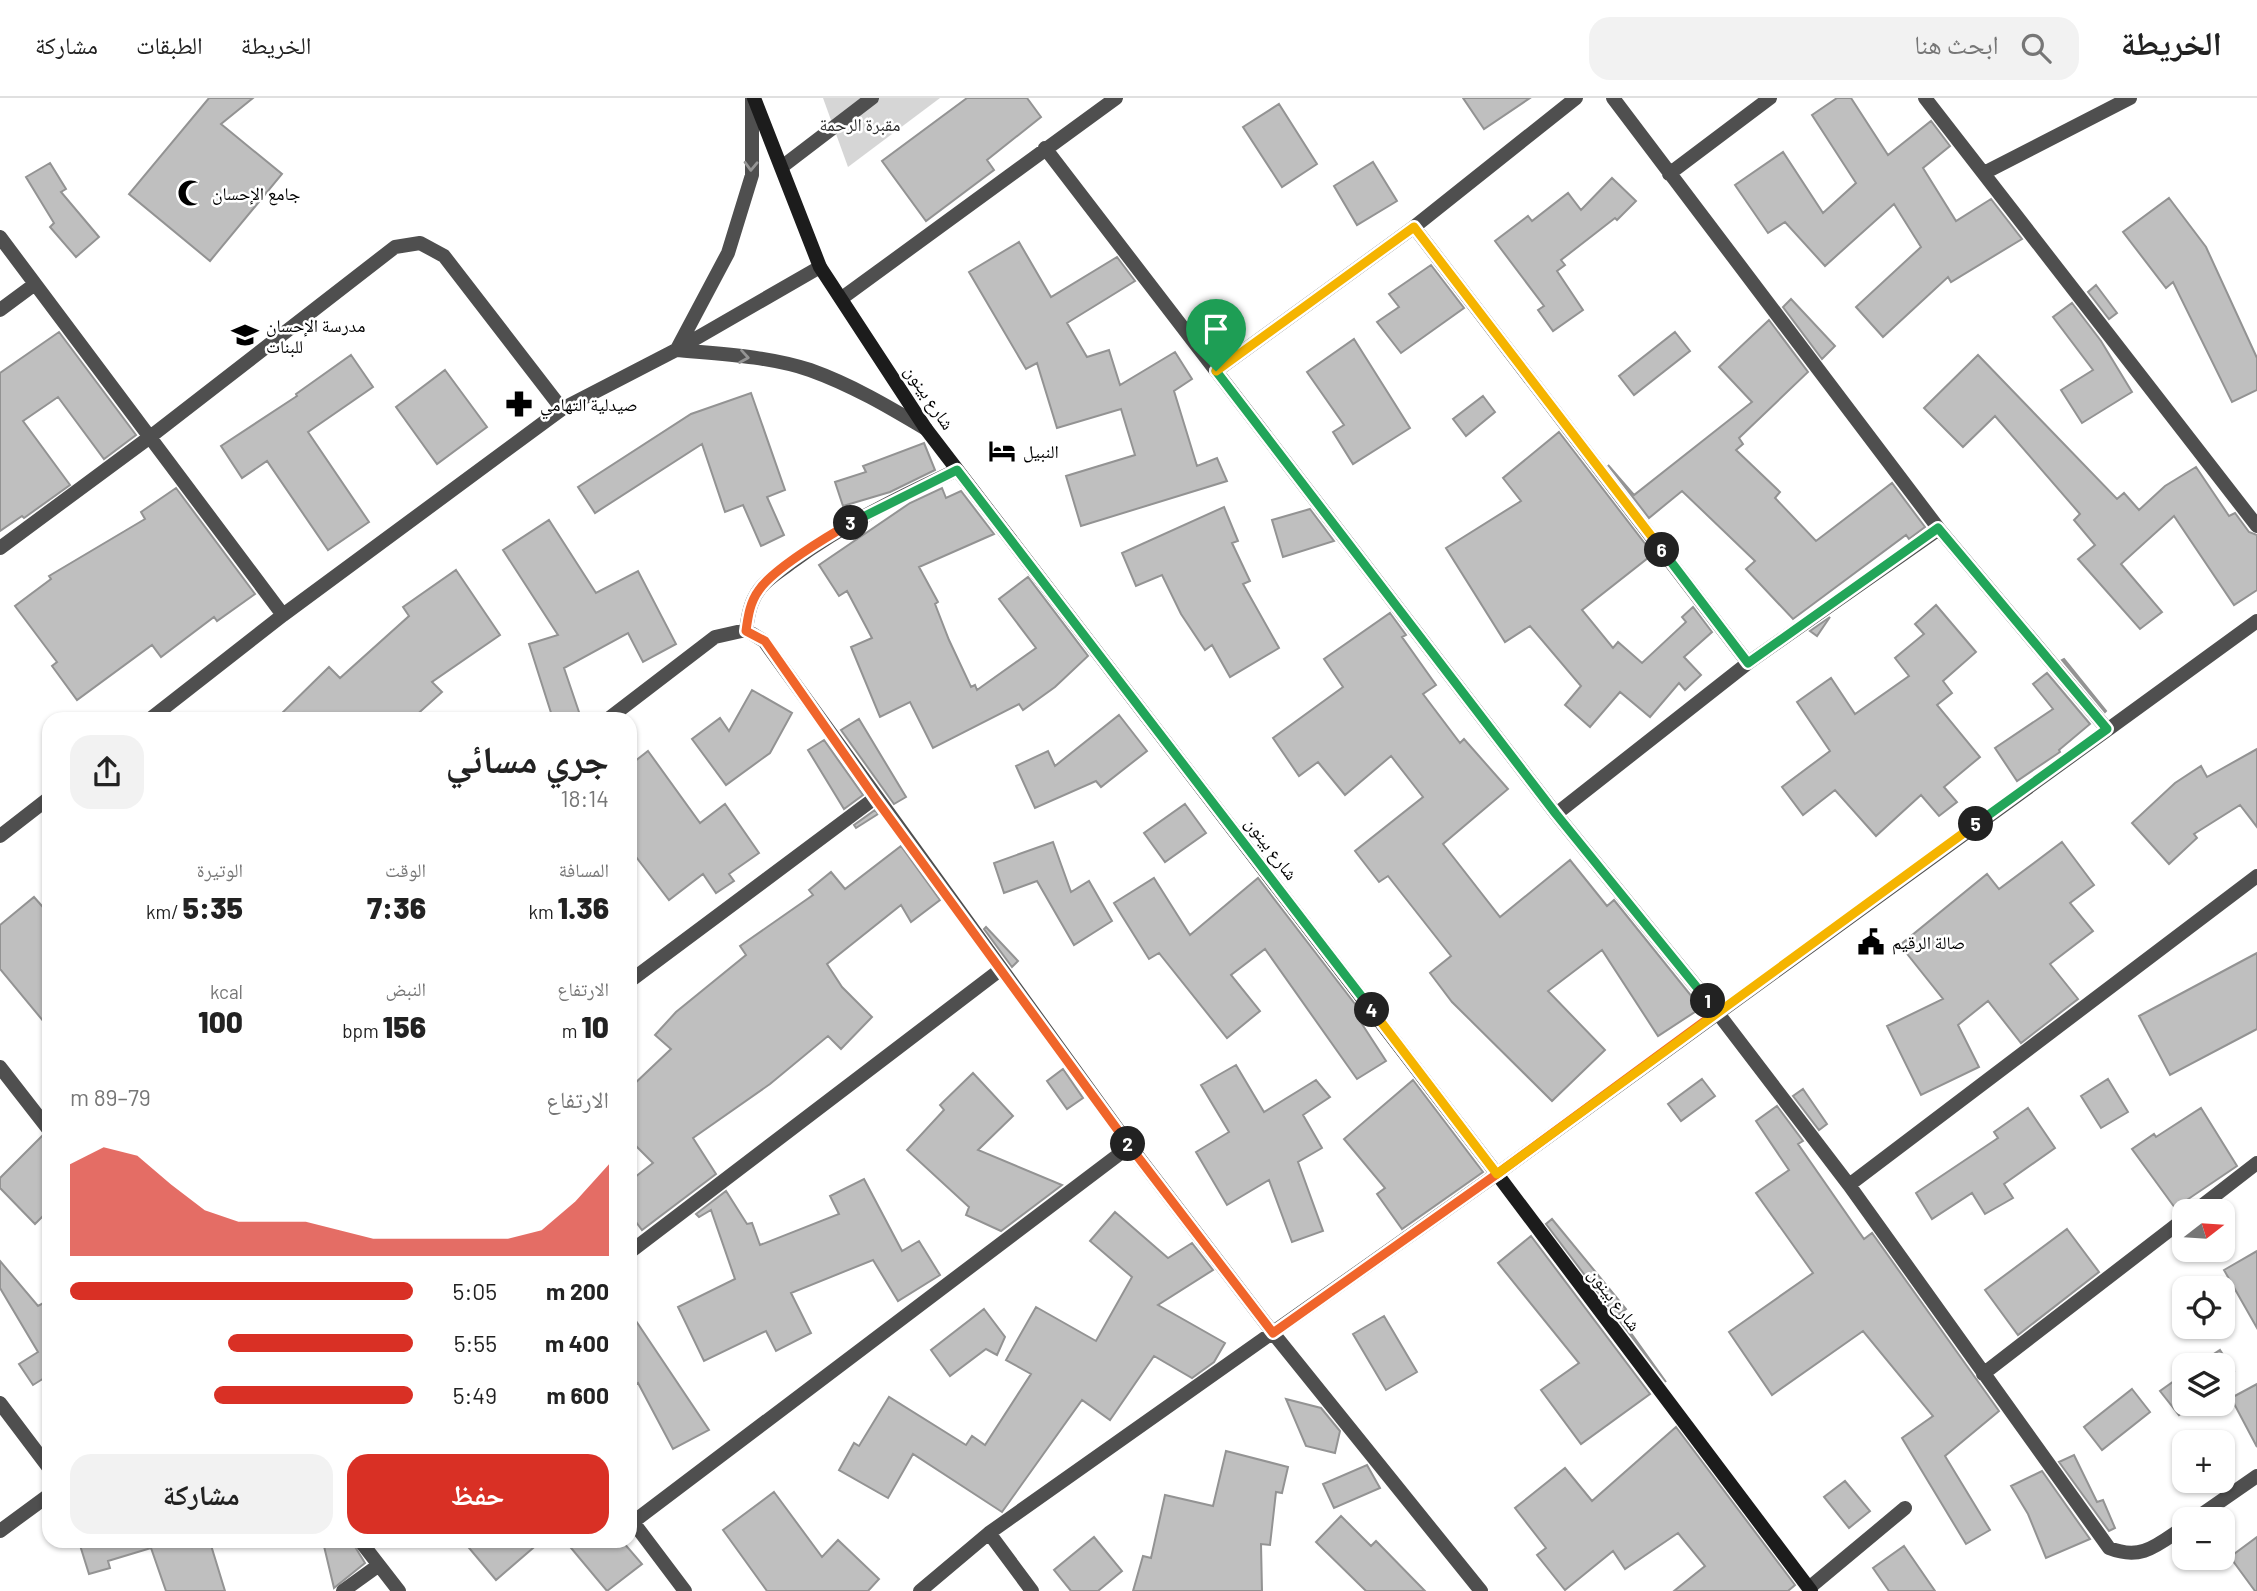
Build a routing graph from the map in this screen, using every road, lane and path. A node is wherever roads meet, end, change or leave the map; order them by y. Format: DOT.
graph roads {
  1 [pos="753,98"];
  2 [pos="872,98"];
  3 [pos="1116,98"];
  4 [pos="1576,98"];
  5 [pos="1613,98"];
  6 [pos="1770,98"];
  7 [pos="1925,98"];
  8 [pos="2130,98"];
  9 [pos="1045,148"];
  10 [pos="783,166"];
  11 [pos="1984,173"];
  12 [pos="1669,174"];
  13 [pos="1414,227"];
  14 [pos="0,237"];
  15 [pos="820,267"];
  16 [pos="35,284"];
  17 [pos="842,298"];
  18 [pos="0,310"];
  19 [pos="676,350"];
  20 [pos="1216,371"];
  21 [pos="562,409"];
  22 [pos="926,429"];
  23 [pos="150,437"];
  24 [pos="957,470"];
  25 [pos="2257,526"];
  26 [pos="1938,528"];
  27 [pos="0,548"];
  28 [pos="283,615"];
  29 [pos="2257,621"];
  30 [pos="746,631"];
  31 [pos="1748,663"];
  32 [pos="159,712"];
  33 [pos="617,712"];
  34 [pos="2107,729"];
  35 [pos="875,798"];
  36 [pos="42,803"];
  37 [pos="1556,814"];
  38 [pos="0,836"];
  39 [pos="2257,876"];
  40 [pos="1000,970"];
  41 [pos="637,976"];
  42 [pos="1717,1012"];
  43 [pos="0,1067"];
  44 [pos="42,1121"];
  45 [pos="1130,1146"];
  46 [pos="2257,1163"];
  47 [pos="1497,1174"];
  48 [pos="1849,1185"];
  49 [pos="2210,1199"];
  50 [pos="2172,1228"];
  51 [pos="637,1247"];
  52 [pos="1273,1333"];
  53 [pos="1983,1374"];
  54 [pos="0,1403"];
  55 [pos="42,1459"];
  56 [pos="2257,1476"];
  57 [pos="42,1500"];
  58 [pos="2212,1507"];
  59 [pos="1905,1508"];
  60 [pos="637,1516"];
  61 [pos="637,1527"];
  62 [pos="0,1531"];
  63 [pos="989,1533"];
  64 [pos="2172,1535"];
  65 [pos="366,1548"];
  66 [pos="379,1564"];
  67 [pos="1810,1590"];
  68 [pos="344,1591"];
  69 [pos="399,1591"];
  70 [pos="685,1591"];
  71 [pos="920,1591"];
  72 [pos="1032,1591"];
  73 [pos="1481,1591"];
  1 -- 10 [label="street, شارع بينون"];
  1 -- 19 [label="street, one-way"];
  2 -- 10 [label="street"];
  3 -- 9 [label="street"];
  4 -- 13 [label="street"];
  5 -- 12 [label="street"];
  6 -- 12 [label="street"];
  7 -- 11 [label="street"];
  8 -- 11 [label="street"];
  9 -- 17 [label="street"];
  9 -- 20 [label="street"];
  10 -- 15 [label="street, شارع بينون"];
  11 -- 25 [label="street"];
  12 -- 26 [label="street"];
  13 -- 20 [label="street"];
  13 -- 31 [label="street"];
  14 -- 16 [label="street"];
  15 -- 17 [label="street, شارع بينون"];
  15 -- 19 [label="street"];
  16 -- 18 [label="street"];
  16 -- 23 [label="street"];
  17 -- 22 [label="street, شارع بينون"];
  19 -- 21 [label="street"];
  19 -- 22 [label="street, one-way"];
  20 -- 37 [label="street"];
  21 -- 23 [label="street"];
  21 -- 28 [label="street"];
  22 -- 24 [label="street, شارع بينون"];
  23 -- 27 [label="street"];
  23 -- 28 [label="street"];
  24 -- 30 [label="street"];
  24 -- 47 [label="street, شارع بينون"];
  26 -- 31 [label="street"];
  26 -- 34 [label="street"];
  28 -- 32 [label="street"];
  29 -- 34 [label="street"];
  30 -- 33 [label="street"];
  30 -- 35 [label="street"];
  31 -- 37 [label="street"];
  34 -- 42 [label="street"];
  35 -- 40 [label="street"];
  35 -- 41 [label="street"];
  36 -- 38 [label="street"];
  37 -- 42 [label="street"];
  39 -- 48 [label="street"];
  40 -- 45 [label="street"];
  40 -- 51 [label="street"];
  42 -- 47 [label="street"];
  42 -- 48 [label="street"];
  43 -- 44 [label="street"];
  45 -- 52 [label="street"];
  45 -- 60 [label="street"];
  46 -- 49 [label="street"];
  47 -- 52 [label="street"];
  47 -- 67 [label="street, شارع بينون"];
  48 -- 53 [label="street"];
  50 -- 53 [label="street"];
  52 -- 63 [label="street"];
  52 -- 73 [label="street"];
  53 -- 64 [label="street"];
  54 -- 55 [label="street"];
  56 -- 58 [label="street"];
  57 -- 62 [label="street"];
  59 -- 67 [label="street"];
  61 -- 70 [label="street"];
  63 -- 71 [label="street"];
  63 -- 72 [label="street"];
  65 -- 66 [label="street"];
  66 -- 68 [label="street"];
  66 -- 69 [label="street"];
}
